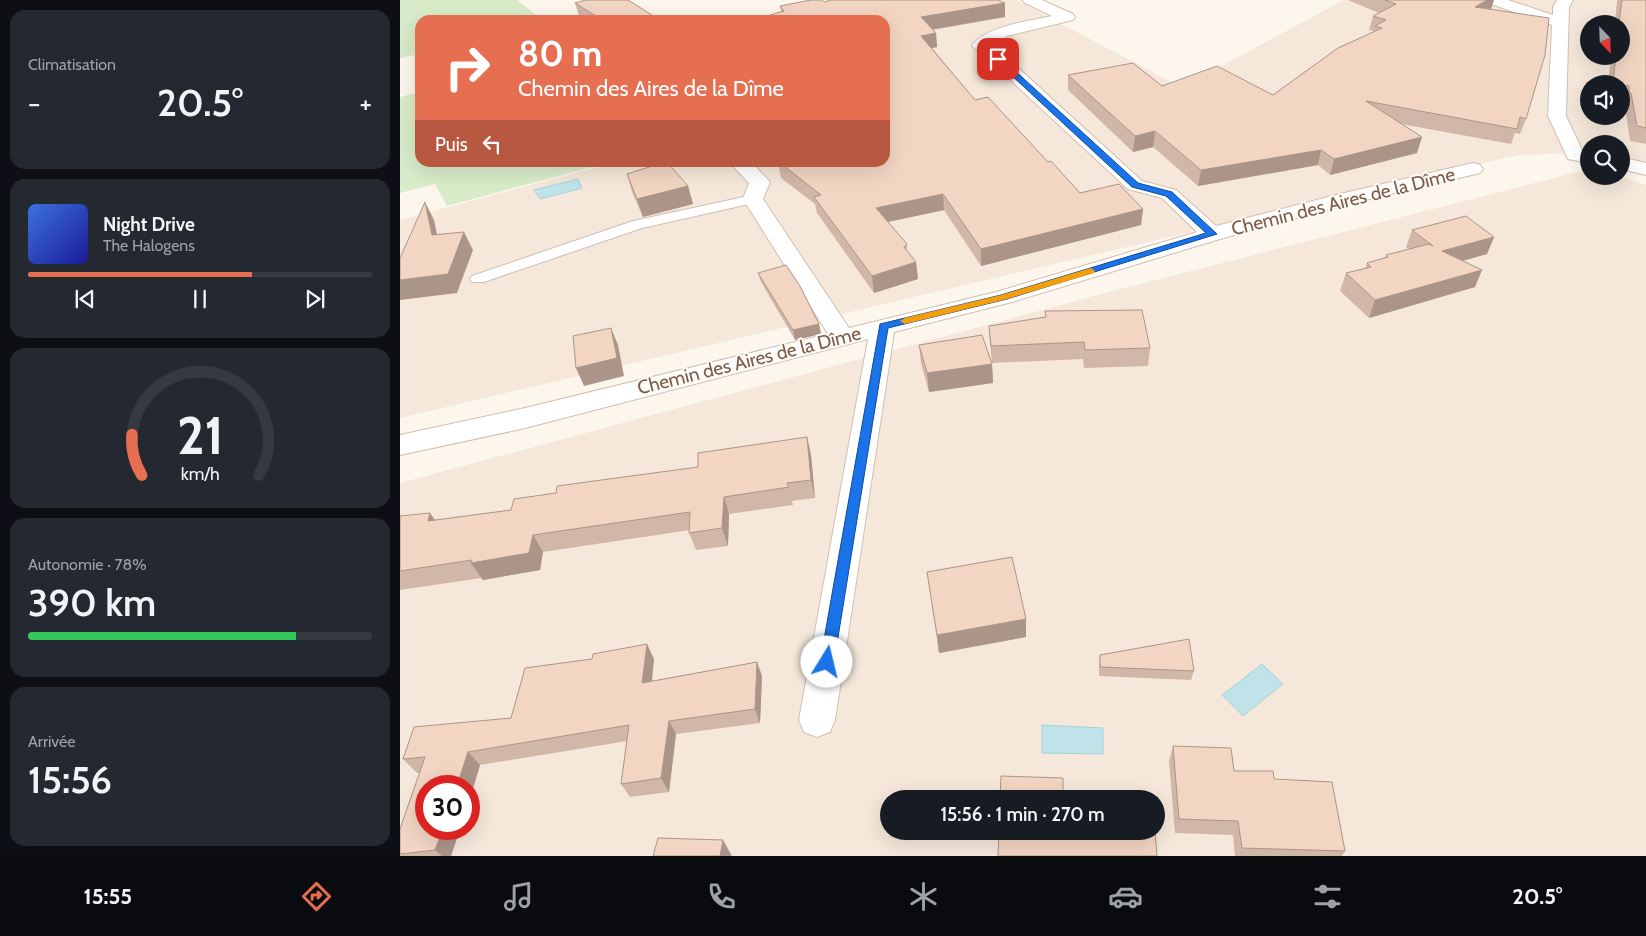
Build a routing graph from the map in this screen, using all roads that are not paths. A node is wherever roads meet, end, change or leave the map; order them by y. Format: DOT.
graph roads {
  1 [pos="1030,0"];
  2 [pos="1493,0"];
  3 [pos="1562,10"];
  4 [pos="1580,153"];
  5 [pos="1630,165"];
  6 [pos="744,167"];
  7 [pos="1473,168"];
  8 [pos="1646,169"];
  9 [pos="752,199"];
  10 [pos="1212,234"];
  11 [pos="478,279"];
  12 [pos="883,326"];
  13 [pos="842,337"];
  14 [pos="400,445"];
  15 [pos="817,720"];
  1 -- 10 [label="street"];
  2 -- 3 [label="street"];
  3 -- 4 [label="street"];
  5 -- 8 [label="street"];
  6 -- 9 [label="street"];
  7 -- 10 [label="street, Chemin des Aires de la Dîme"];
  9 -- 11 [label="lane"];
  9 -- 13 [label="street"];
  10 -- 12 [label="street, Chemin des Aires de la Dîme"];
  12 -- 13 [label="street, Chemin des Aires de la Dîme"];
  12 -- 15 [label="street"];
  13 -- 14 [label="street, Chemin des Aires de la Dîme"];
}
